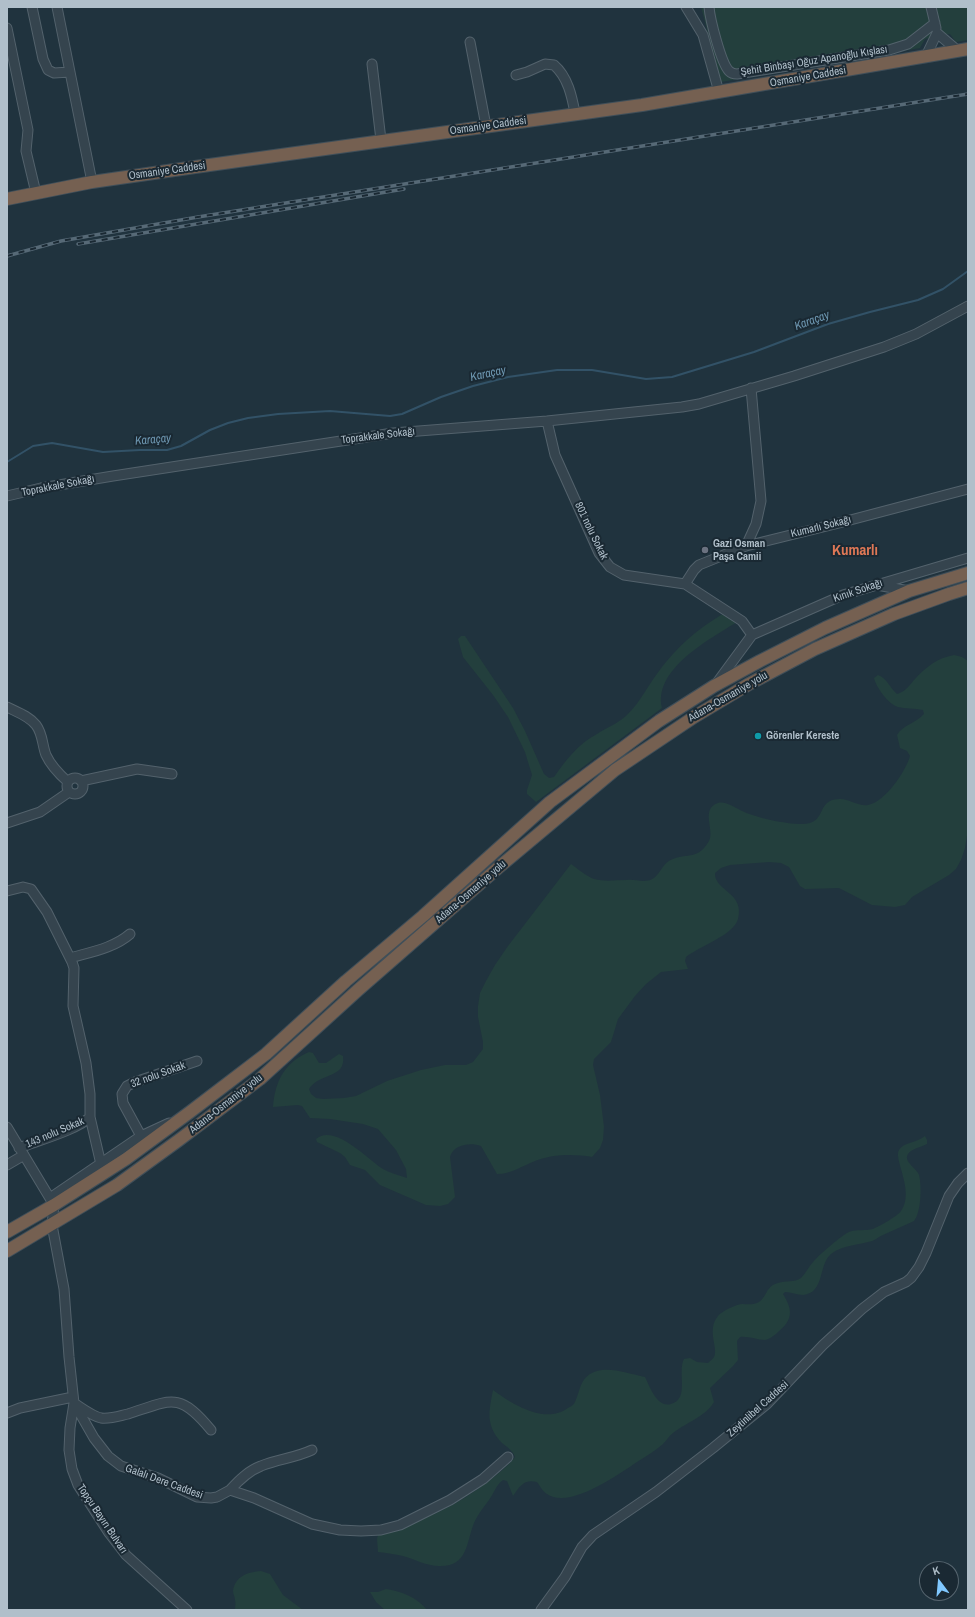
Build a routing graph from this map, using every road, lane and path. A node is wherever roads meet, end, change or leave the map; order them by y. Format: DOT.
graph roads {
  1 [pos="32,7"];
  2 [pos="57,7"];
  3 [pos="686,7"];
  4 [pos="709,7"];
  5 [pos="931,7"];
  6 [pos="935,23"];
  7 [pos="7,28"];
  8 [pos="937,33"];
  9 [pos="470,42"];
  10 [pos="965,52"];
  11 [pos="926,56"];
  12 [pos="372,64"];
  13 [pos="70,72"];
  14 [pos="516,75"];
  15 [pos="719,92"];
  16 [pos="575,114"];
  17 [pos="486,126"];
  18 [pos="381,140"];
  19 [pos="92,182"];
  20 [pos="36,193"];
  21 [pos="7,198"];
  22 [pos="7,205"];
  23 [pos="968,306"];
  24 [pos="750,388"];
  25 [pos="547,421"];
  26 [pos="968,489"];
  27 [pos="7,496"];
  28 [pos="746,546"];
  29 [pos="968,558"];
  30 [pos="968,573"];
  31 [pos="685,584"];
  32 [pos="876,584"];
  33 [pos="968,588"];
  34 [pos="909,591"];
  35 [pos="752,635"];
  36 [pos="714,686"];
  37 [pos="7,707"];
  38 [pos="172,774"];
  39 [pos="81,781"];
  40 [pos="68,782"];
  41 [pos="69,792"];
  42 [pos="7,823"];
  43 [pos="7,891"];
  44 [pos="130,934"];
  45 [pos="70,958"];
  46 [pos="197,1061"];
  47 [pos="90,1117"];
  48 [pos="180,1119"];
  49 [pos="7,1127"];
  50 [pos="141,1136"];
  51 [pos="22,1152"];
  52 [pos="7,1165"];
  53 [pos="102,1169"];
  54 [pos="968,1173"];
  55 [pos="52,1202"];
  56 [pos="52,1225"];
  57 [pos="7,1232"];
  58 [pos="7,1251"];
  59 [pos="74,1400"];
  60 [pos="7,1413"];
  61 [pos="211,1430"];
  62 [pos="312,1450"];
  63 [pos="508,1457"];
  64 [pos="230,1490"];
  65 [pos="187,1610"];
  66 [pos="541,1610"];
  1 -- 13 [label="street"];
  2 -- 13 [label="street"];
  3 -- 15 [label="street"];
  4 -- 6 [label="street, Şehit Binbaşı Oğuz Apanoğlu Kışlası"];
  5 -- 6 [label="street"];
  6 -- 8 [label="street"];
  7 -- 20 [label="street"];
  8 -- 10 [label="street"];
  8 -- 11 [label="street"];
  9 -- 17 [label="street"];
  10 -- 11 [label="highway, Osmaniye Caddesi"];
  10 -- 22 [label="highway"];
  11 -- 15 [label="highway, Osmaniye Caddesi"];
  12 -- 18 [label="street"];
  13 -- 19 [label="street"];
  14 -- 16 [label="street"];
  15 -- 16 [label="highway, Osmaniye Caddesi"];
  16 -- 17 [label="highway, Osmaniye Caddesi"];
  17 -- 18 [label="highway, Osmaniye Caddesi"];
  18 -- 19 [label="highway, Osmaniye Caddesi"];
  19 -- 20 [label="highway, Osmaniye Caddesi"];
  20 -- 21 [label="highway, Osmaniye Caddesi"];
  23 -- 24 [label="street, Toprakkale Sokağı"];
  24 -- 25 [label="street, Toprakkale Sokağı"];
  24 -- 28 [label="street"];
  25 -- 27 [label="street, Toprakkale Sokağı"];
  25 -- 31 [label="street, 801 nolu Sokak"];
  26 -- 28 [label="street, Kumarlı Sokağı"];
  28 -- 31 [label="street, Kumarlı Sokağı"];
  29 -- 32 [label="street, Kınık Sokağı"];
  30 -- 34 [label="highway, Adana-Osmaniye yolu"];
  31 -- 35 [label="street"];
  32 -- 34 [label="street"];
  32 -- 35 [label="street, Kınık Sokağı"];
  33 -- 56 [label="highway, Adana-Osmaniye yolu"];
  34 -- 36 [label="highway, Adana-Osmaniye yolu"];
  35 -- 36 [label="street, Kınık Sokağı"];
  36 -- 48 [label="highway, Adana-Osmaniye yolu"];
  37 -- 40 [label="street"];
  38 -- 39 [label="street"];
  39 -- 40 [label="street"];
  39 -- 41 [label="street"];
  40 -- 41 [label="street"];
  41 -- 42 [label="street"];
  43 -- 45 [label="street"];
  44 -- 45 [label="street"];
  45 -- 47 [label="street"];
  46 -- 50 [label="street, 32 nolu Sokak"];
  47 -- 51 [label="street, 143 nolu Sokak"];
  47 -- 53 [label="street"];
  48 -- 50 [label="street"];
  48 -- 53 [label="highway, Adana-Osmaniye yolu"];
  49 -- 51 [label="street"];
  50 -- 53 [label="street"];
  51 -- 52 [label="street, 143 nolu Sokak"];
  51 -- 55 [label="street"];
  53 -- 55 [label="highway, Adana-Osmaniye yolu"];
  54 -- 66 [label="street, Zeytinlibel Caddesi"];
  55 -- 56 [label="street, Galalı Dere Caddesi"];
  55 -- 57 [label="highway, Adana-Osmaniye yolu"];
  56 -- 58 [label="highway, Adana-Osmaniye yolu"];
  56 -- 59 [label="street, Galalı Dere Caddesi"];
  59 -- 60 [label="street"];
  59 -- 61 [label="street"];
  59 -- 64 [label="street, Galalı Dere Caddesi"];
  59 -- 65 [label="street, Topçu Bayırı Bulvarı"];
  62 -- 64 [label="street"];
  63 -- 64 [label="street"];
}
